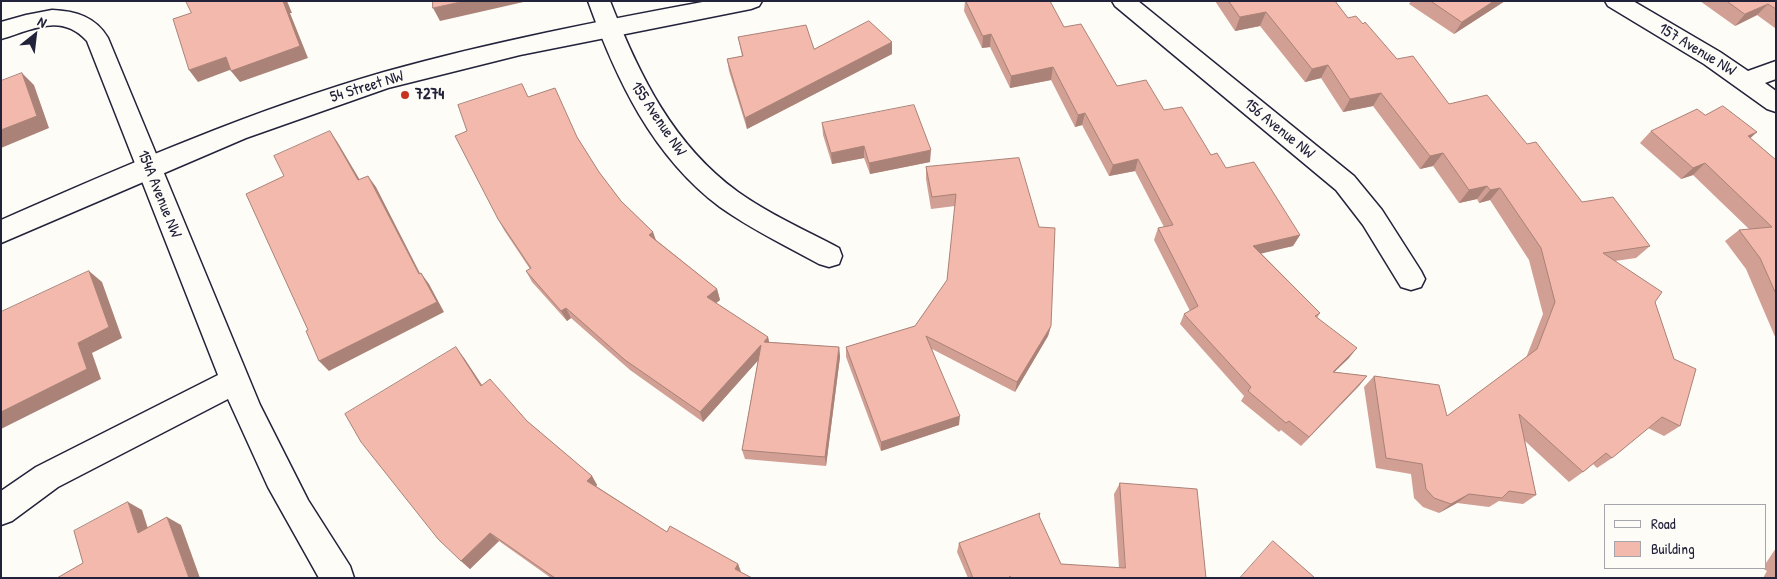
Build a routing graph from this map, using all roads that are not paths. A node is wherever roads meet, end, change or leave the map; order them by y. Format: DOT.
graph roads {
  1 [pos="599,1"];
  2 [pos="751,1"];
  3 [pos="1123,1"];
  4 [pos="1616,1"];
  5 [pos="608,28"];
  6 [pos="1,31"];
  7 [pos="1776,68"];
  8 [pos="1748,81"];
  9 [pos="1776,102"];
  10 [pos="147,166"];
  11 [pos="1,232"];
  12 [pos="829,256"];
  13 [pos="1411,279"];
  14 [pos="234,381"];
  15 [pos="1,510"];
  16 [pos="338,578"];
  1 -- 5 [label="street, 155 Avenue NW"];
  2 -- 5 [label="street, 54 Street NW"];
  3 -- 13 [label="street, 156 Avenue NW"];
  4 -- 8 [label="street, 157 Avenue NW"];
  5 -- 10 [label="street, 54 Street NW"];
  5 -- 12 [label="street, 155 Avenue NW"];
  6 -- 10 [label="street, 154A Avenue NW"];
  7 -- 8 [label="street"];
  8 -- 9 [label="street, 157 Avenue NW"];
  10 -- 11 [label="street, 54 Street NW"];
  10 -- 14 [label="street, 154A Avenue NW"];
  14 -- 15 [label="street"];
  14 -- 16 [label="street, 154A Avenue NW"];
}
